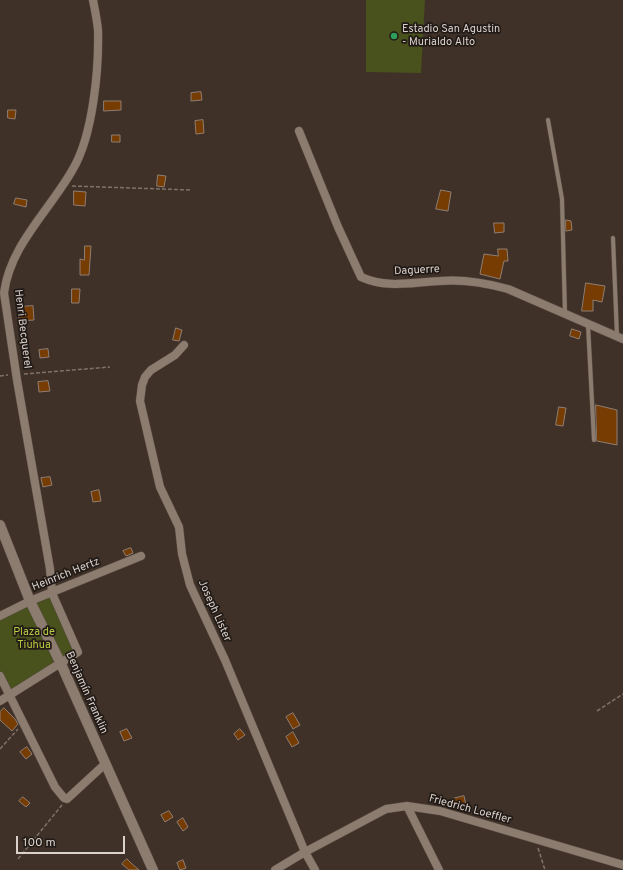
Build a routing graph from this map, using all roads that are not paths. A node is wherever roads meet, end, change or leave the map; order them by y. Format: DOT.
graph roads {
  1 [pos="93,0"];
  2 [pos="548,120"];
  3 [pos="299,131"];
  4 [pos="613,238"];
  5 [pos="566,314"];
  6 [pos="588,324"];
  7 [pos="620,338"];
  8 [pos="184,345"];
  9 [pos="594,440"];
  10 [pos="0,525"];
  11 [pos="141,556"];
  12 [pos="52,593"];
  13 [pos="30,601"];
  14 [pos="0,616"];
  15 [pos="61,664"];
  16 [pos="0,676"];
  17 [pos="9,696"];
  18 [pos="0,701"];
  19 [pos="105,764"];
  20 [pos="408,806"];
  21 [pos="305,852"];
  22 [pos="623,865"];
  23 [pos="153,870"];
  24 [pos="275,870"];
  25 [pos="315,870"];
  26 [pos="439,870"];
  1 -- 12 [label="street, Henri Becquerel"];
  2 -- 5 [label="lane"];
  3 -- 5 [label="street, Daguerre"];
  4 -- 7 [label="lane"];
  5 -- 6 [label="street, Daguerre"];
  6 -- 7 [label="street, Daguerre"];
  6 -- 9 [label="lane"];
  8 -- 21 [label="street, Joseph Lister"];
  10 -- 13 [label="street, Benjamín Franklin"];
  11 -- 12 [label="street, Heinrich Hertz"];
  12 -- 13 [label="street, Heinrich Hertz"];
  12 -- 15 [label="street, Henri Becquerel"];
  13 -- 14 [label="street, Heinrich Hertz"];
  13 -- 15 [label="street, Benjamín Franklin"];
  15 -- 17 [label="street"];
  15 -- 19 [label="street, Benjamín Franklin"];
  16 -- 17 [label="street"];
  17 -- 18 [label="street"];
  17 -- 19 [label="street"];
  19 -- 23 [label="street, Benjamín Franklin"];
  20 -- 21 [label="street, Friedrich Loeffler"];
  20 -- 22 [label="street, Friedrich Loeffler"];
  20 -- 26 [label="street"];
  21 -- 24 [label="street, Friedrich Loeffler"];
  21 -- 25 [label="street, Joseph Lister"];
}
